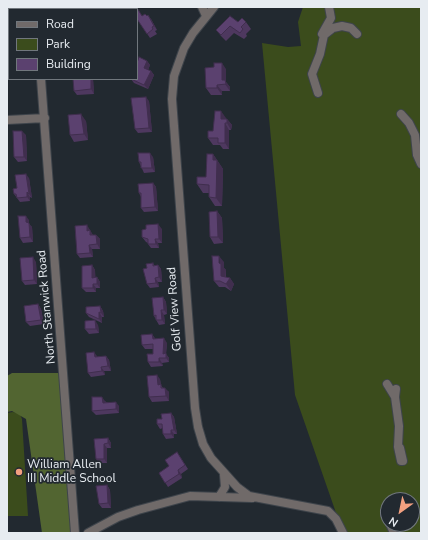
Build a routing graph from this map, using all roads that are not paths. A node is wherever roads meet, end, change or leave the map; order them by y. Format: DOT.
graph roads {
  1 [pos="202,7"];
  2 [pos="214,7"];
  3 [pos="329,7"];
  4 [pos="206,16"];
  5 [pos="357,34"];
  6 [pos="323,37"];
  7 [pos="41,80"];
  8 [pos="318,93"];
  9 [pos="400,114"];
  10 [pos="44,118"];
  11 [pos="7,120"];
  12 [pos="421,164"];
  13 [pos="388,384"];
  14 [pos="396,389"];
  15 [pos="395,397"];
  16 [pos="400,448"];
  17 [pos="224,475"];
  18 [pos="219,497"];
  19 [pos="261,499"];
  20 [pos="74,532"];
  21 [pos="88,533"];
  22 [pos="343,533"];
  1 -- 4 [label="street"];
  2 -- 4 [label="street, Golf View Road"];
  3 -- 6 [label="street"];
  4 -- 17 [label="street, Golf View Road"];
  5 -- 6 [label="street"];
  6 -- 8 [label="street"];
  7 -- 10 [label="street, North Stanwick Road"];
  9 -- 12 [label="street"];
  10 -- 11 [label="street"];
  10 -- 20 [label="street, North Stanwick Road"];
  13 -- 15 [label="street"];
  14 -- 15 [label="street"];
  15 -- 16 [label="street"];
  17 -- 18 [label="street"];
  17 -- 19 [label="street, Golf View Road"];
  18 -- 19 [label="street"];
  18 -- 21 [label="street"];
  19 -- 22 [label="street, Golf View Road"];
}
